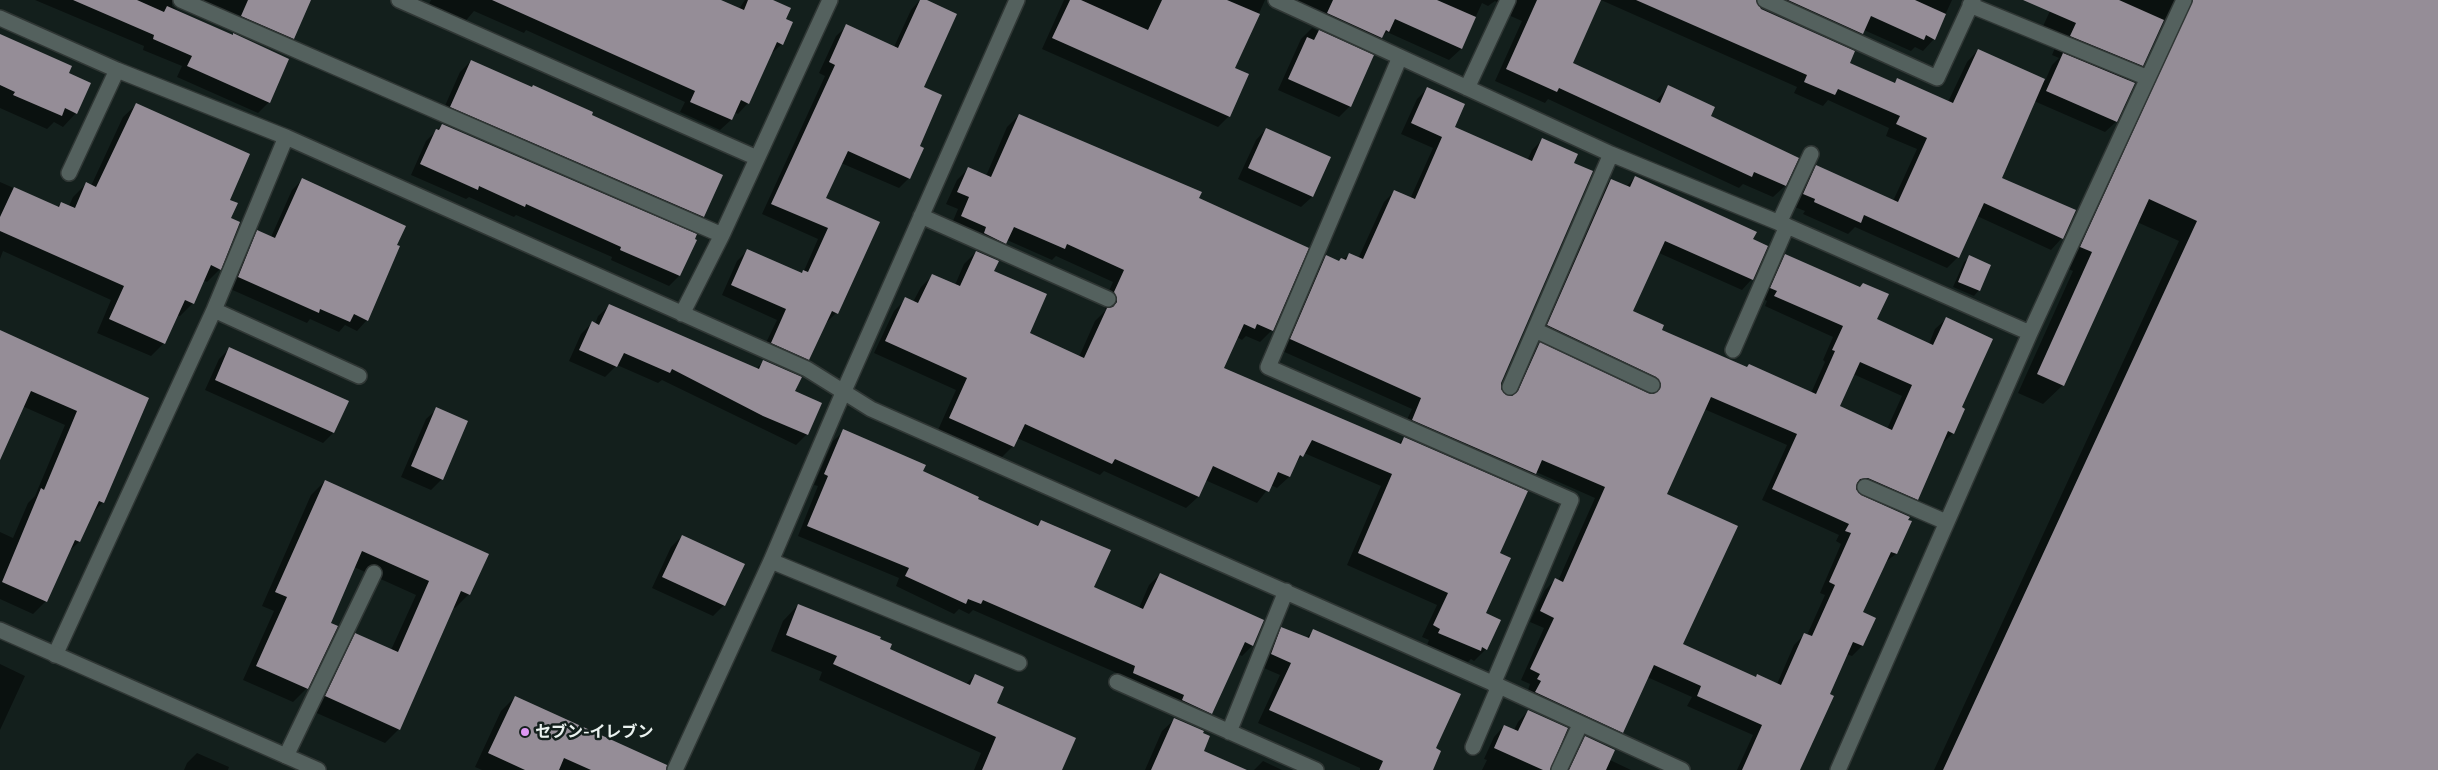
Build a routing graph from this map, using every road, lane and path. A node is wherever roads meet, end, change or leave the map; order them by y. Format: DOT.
graph roads {
  1 [pos="181,0"];
  2 [pos="399,0"];
  3 [pos="830,0"];
  4 [pos="1017,0"];
  5 [pos="1276,0"];
  6 [pos="1508,0"];
  7 [pos="1766,0"];
  8 [pos="2184,0"];
  9 [pos="1971,3"];
  10 [pos="1294,4"];
  11 [pos="0,18"];
  12 [pos="1400,57"];
  13 [pos="117,70"];
  14 [pos="2148,78"];
  15 [pos="1467,88"];
  16 [pos="286,137"];
  17 [pos="1611,154"];
  18 [pos="1811,154"];
  19 [pos="757,158"];
  20 [pos="68,173"];
  21 [pos="921,216"];
  22 [pos="1783,225"];
  23 [pos="722,235"];
  24 [pos="1108,299"];
  25 [pos="214,310"];
  26 [pos="682,314"];
  27 [pos="1535,330"];
  28 [pos="2030,333"];
  29 [pos="1733,350"];
  30 [pos="359,376"];
  31 [pos="1652,385"];
  32 [pos="1510,387"];
  33 [pos="843,393"];
  34 [pos="1865,487"];
  35 [pos="1946,522"];
  36 [pos="771,561"];
  37 [pos="374,573"];
  38 [pos="1286,592"];
  39 [pos="0,630"];
  40 [pos="55,655"];
  41 [pos="1019,663"];
  42 [pos="1117,682"];
  43 [pos="1496,685"];
  44 [pos="1580,725"];
  45 [pos="1229,732"];
  46 [pos="1473,747"];
  47 [pos="286,756"];
  48 [pos="318,770"];
  49 [pos="675,770"];
  50 [pos="1316,770"];
  51 [pos="1559,770"];
  52 [pos="1682,770"];
  53 [pos="1838,770"];
  1 -- 23 [label="street"];
  2 -- 19 [label="street"];
  3 -- 19 [label="street"];
  4 -- 21 [label="street"];
  5 -- 10 [label="street"];
  6 -- 15 [label="street"];
  7 -- 9 [label="street"];
  8 -- 14 [label="street"];
  9 -- 14 [label="street"];
  10 -- 12 [label="street"];
  11 -- 13 [label="street"];
  12 -- 15 [label="street"];
  12 -- 43 [label="street"];
  13 -- 16 [label="street"];
  13 -- 20 [label="street"];
  14 -- 28 [label="street"];
  15 -- 17 [label="street"];
  16 -- 25 [label="street"];
  16 -- 26 [label="street"];
  17 -- 22 [label="street"];
  17 -- 27 [label="street"];
  18 -- 22 [label="street"];
  19 -- 23 [label="street"];
  21 -- 24 [label="street"];
  21 -- 33 [label="street"];
  22 -- 28 [label="street"];
  22 -- 29 [label="street"];
  23 -- 26 [label="street"];
  25 -- 30 [label="street"];
  25 -- 40 [label="street"];
  26 -- 33 [label="street"];
  27 -- 31 [label="street"];
  27 -- 32 [label="street"];
  28 -- 35 [label="street"];
  33 -- 36 [label="street"];
  33 -- 38 [label="street"];
  34 -- 35 [label="street"];
  35 -- 53 [label="street"];
  36 -- 41 [label="street"];
  36 -- 49 [label="street"];
  37 -- 47 [label="street"];
  38 -- 43 [label="street"];
  38 -- 45 [label="street"];
  39 -- 40 [label="street"];
  40 -- 47 [label="street"];
  42 -- 45 [label="street"];
  43 -- 44 [label="street"];
  43 -- 46 [label="street"];
  44 -- 51 [label="street"];
  44 -- 52 [label="street"];
  45 -- 50 [label="street"];
  47 -- 48 [label="street"];
}
